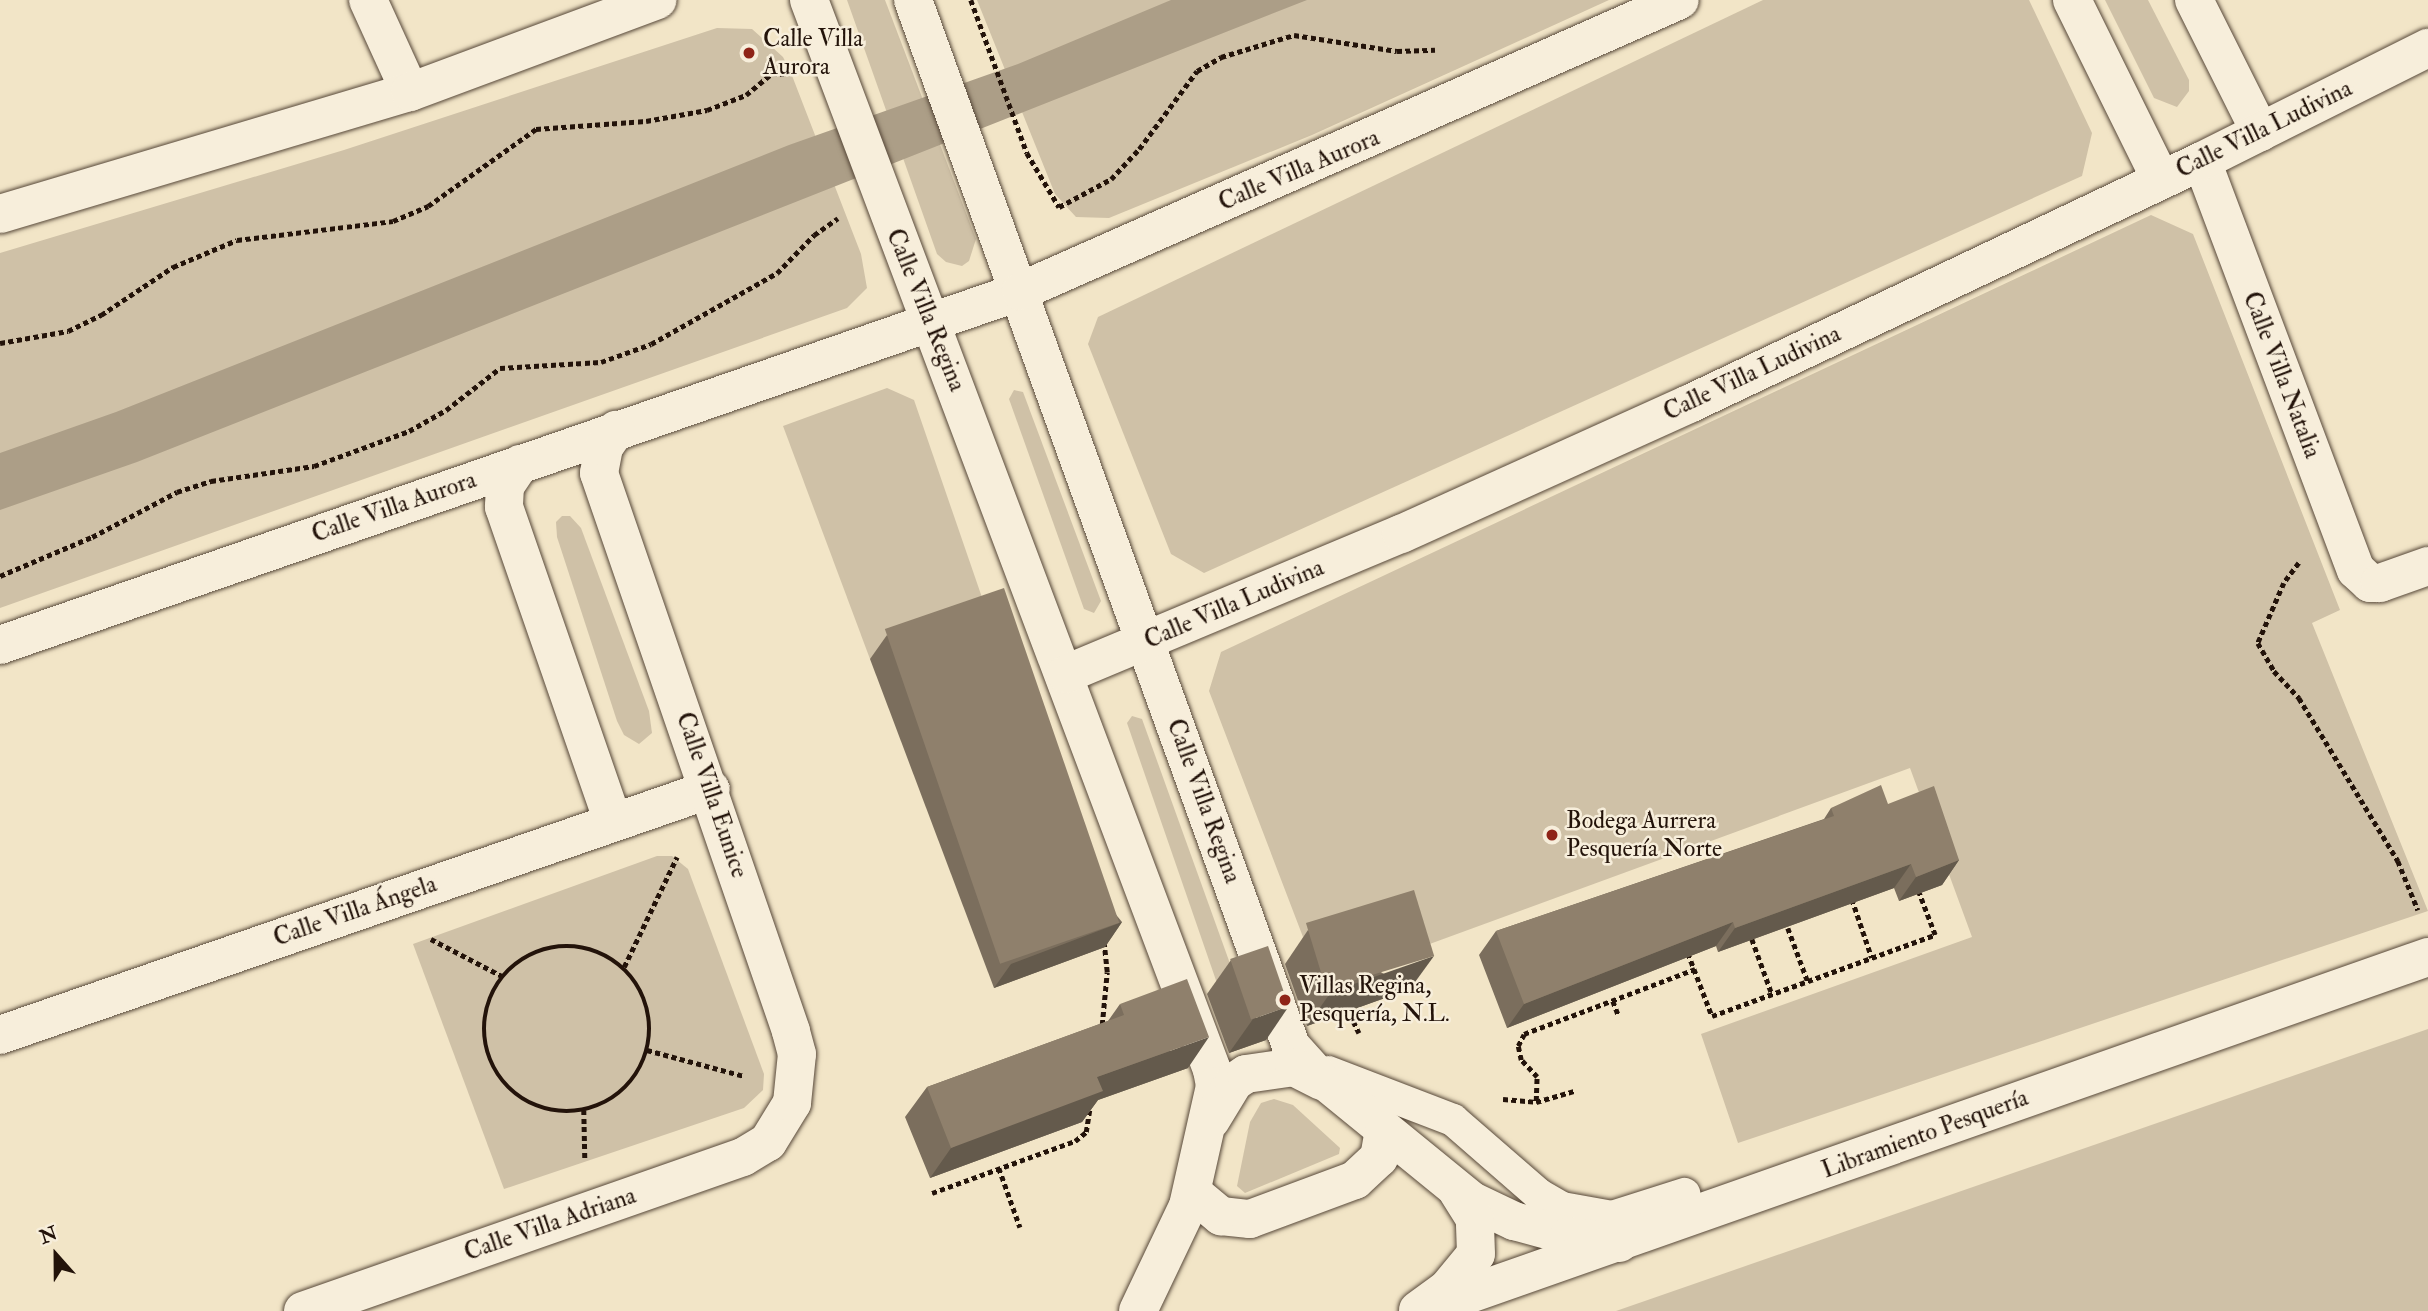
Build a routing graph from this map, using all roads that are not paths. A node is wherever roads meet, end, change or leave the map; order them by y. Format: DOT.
graph roads {
  1 [pos="368,0"];
  2 [pos="657,0"];
  3 [pos="808,0"];
  4 [pos="1680,0"];
  5 [pos="2072,0"];
  6 [pos="2194,0"];
  7 [pos="918,13"];
  8 [pos="2428,48"];
  9 [pos="410,92"];
  10 [pos="2260,132"];
  11 [pos="2202,161"];
  12 [pos="2161,180"];
  13 [pos="0,214"];
  14 [pos="1009,255"];
  15 [pos="1058,275"];
  16 [pos="1026,305"];
  17 [pos="975,307"];
  18 [pos="933,323"];
  19 [pos="616,430"];
  20 [pos="535,458"];
  21 [pos="599,474"];
  22 [pos="462,484"];
  23 [pos="504,507"];
  24 [pos="2428,566"];
  25 [pos="1147,641"];
  26 [pos="0,645"];
  27 [pos="1066,674"];
  28 [pos="711,789"];
  29 [pos="612,819"];
  30 [pos="2426,939"];
  31 [pos="0,1035"];
  32 [pos="1300,1059"];
  33 [pos="1338,1092"];
  34 [pos="789,1104"];
  35 [pos="1384,1130"];
  36 [pos="1203,1138"];
  37 [pos="1192,1192"];
  38 [pos="1458,1192"];
  39 [pos="1616,1230"];
  40 [pos="1147,1303"];
  41 [pos="303,1311"];
  42 [pos="1419,1311"];
  1 -- 9 [label="street"];
  2 -- 9 [label="street"];
  3 -- 18 [label="street, Calle Villa Regina"];
  4 -- 15 [label="street, Calle Villa Aurora"];
  5 -- 12 [label="street"];
  6 -- 10 [label="street"];
  7 -- 14 [label="street, Calle Villa Regina"];
  8 -- 10 [label="street, Calle Villa Ludivina"];
  9 -- 13 [label="street"];
  10 -- 11 [label="street, Calle Villa Ludivina"];
  11 -- 12 [label="street, Calle Villa Ludivina"];
  11 -- 24 [label="street, Calle Villa Natalia"];
  12 -- 25 [label="street, Calle Villa Ludivina"];
  14 -- 15 [label="street"];
  14 -- 16 [label="street, Calle Villa Regina"];
  14 -- 17 [label="street"];
  15 -- 16 [label="street, Calle Villa Aurora"];
  16 -- 17 [label="street, Calle Villa Aurora"];
  16 -- 25 [label="street, Calle Villa Regina"];
  17 -- 18 [label="street, Calle Villa Aurora"];
  18 -- 19 [label="street, Calle Villa Aurora"];
  18 -- 27 [label="street, Calle Villa Regina"];
  19 -- 20 [label="street, Calle Villa Aurora"];
  19 -- 21 [label="street"];
  20 -- 21 [label="street"];
  20 -- 22 [label="street, Calle Villa Aurora"];
  20 -- 23 [label="street"];
  21 -- 28 [label="street, Calle Villa Eunice"];
  22 -- 23 [label="street"];
  22 -- 26 [label="street, Calle Villa Aurora"];
  23 -- 29 [label="street"];
  25 -- 27 [label="street, Calle Villa Ludivina"];
  25 -- 32 [label="street, Calle Villa Regina"];
  27 -- 36 [label="street, Calle Villa Regina"];
  28 -- 29 [label="street, Calle Villa Ángela"];
  28 -- 34 [label="street, Calle Villa Eunice"];
  29 -- 31 [label="street, Calle Villa Ángela"];
  30 -- 39 [label="street, Libramiento Pesquería"];
  32 -- 33 [label="street, Calle Villa Regina"];
  32 -- 39 [label="lane"];
  33 -- 35 [label="street, Calle Villa Regina"];
  33 -- 36 [label="street"];
  34 -- 41 [label="street, Calle Villa Adriana"];
  35 -- 37 [label="street"];
  35 -- 38 [label="street, Calle Villa Regina"];
  36 -- 37 [label="street, Calle Villa Regina"];
  37 -- 40 [label="street, Calle Villa Regina"];
  38 -- 39 [label="street, Calle Villa Regina"];
  38 -- 42 [label="street"];
  39 -- 42 [label="street, Libramiento Pesquería"];
}
